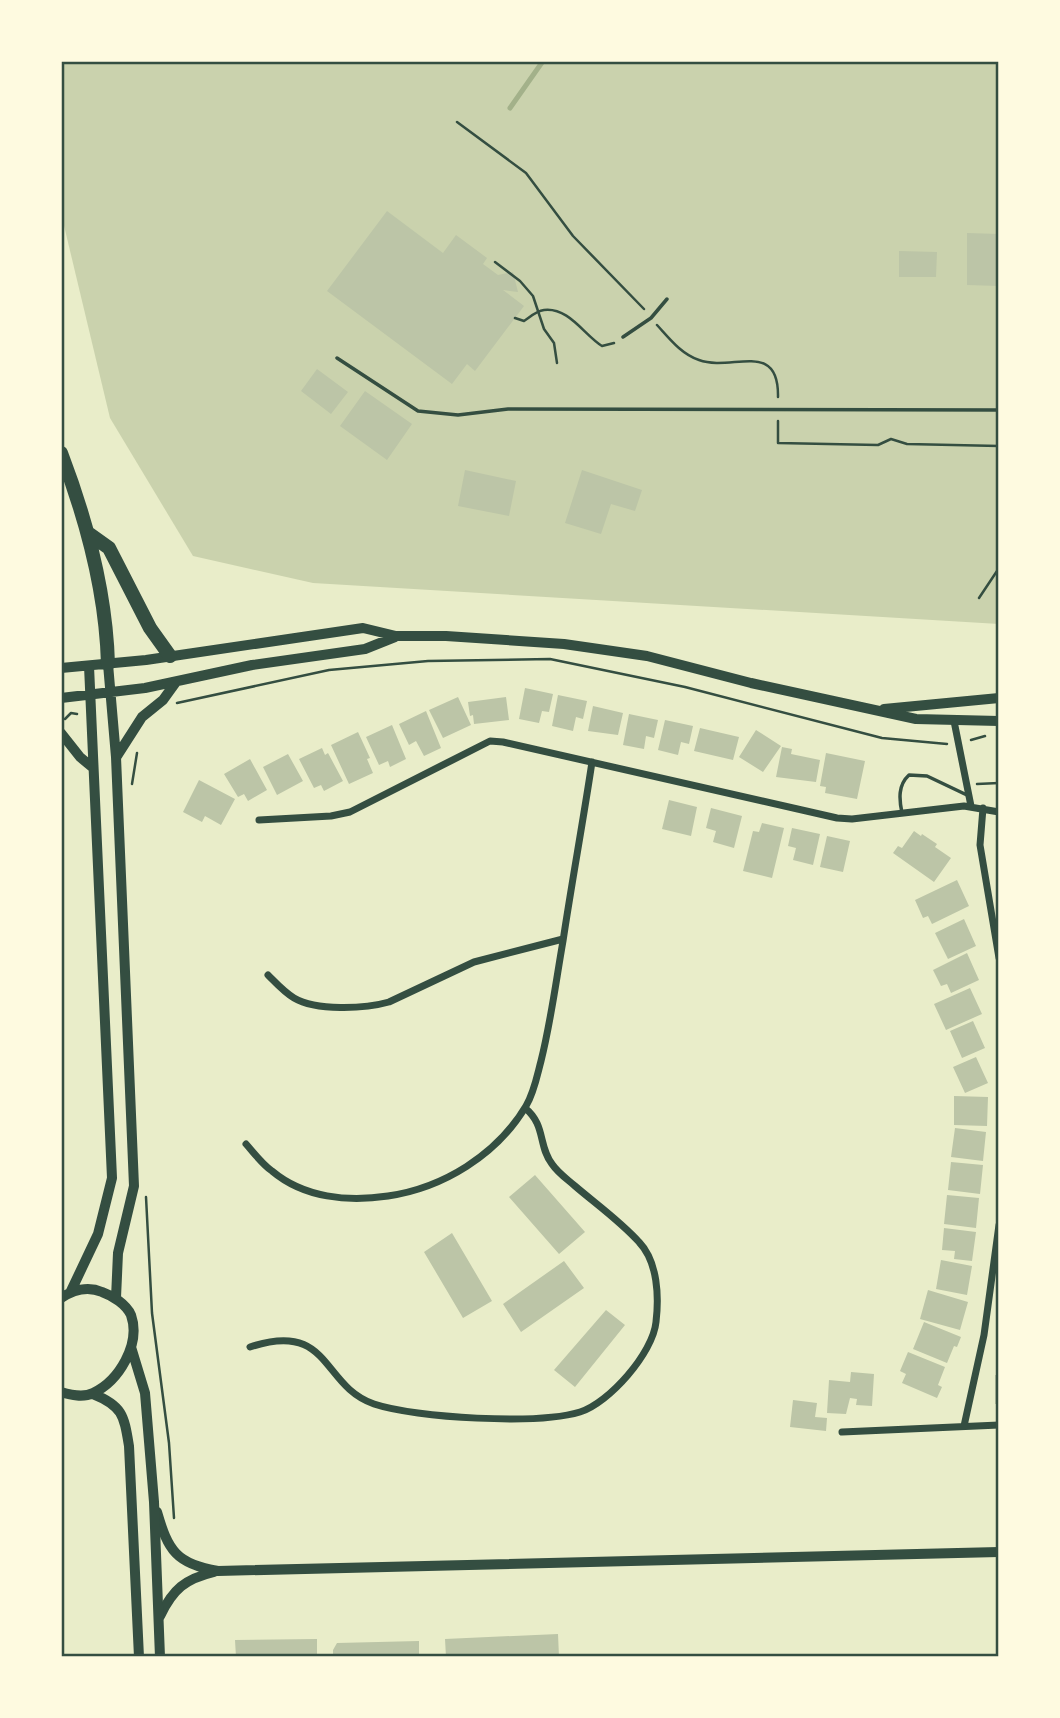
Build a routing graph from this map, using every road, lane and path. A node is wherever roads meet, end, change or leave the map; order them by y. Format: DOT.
graph roads {
  1 [pos="457,122"];
  2 [pos="495,262"];
  3 [pos="515,282"];
  4 [pos="521,282"];
  5 [pos="667,299"];
  6 [pos="539,311"];
  7 [pos="515,318"];
  8 [pos="652,318"];
  9 [pos="623,337"];
  10 [pos="617,342"];
  11 [pos="337,358"];
  12 [pos="558,363"];
  13 [pos="778,397"];
  14 [pos="999,410"];
  15 [pos="778,421"];
  16 [pos="999,446"];
  17 [pos="61,453"];
  18 [pos="88,533"];
  19 [pos="999,568"];
  20 [pos="979,598"];
  21 [pos="396,636"];
  22 [pos="170,656"];
  23 [pos="108,664"];
  24 [pos="89,666"];
  25 [pos="61,668"];
  26 [pos="176,682"];
  27 [pos="112,693"];
  28 [pos="90,696"];
  29 [pos="61,698"];
  30 [pos="999,698"];
  31 [pos="177,703"];
  32 [pos="878,709"];
  33 [pos="80,715"];
  34 [pos="65,719"];
  35 [pos="954,721"];
  36 [pos="999,721"];
  37 [pos="61,733"];
  38 [pos="989,734"];
  39 [pos="970,740"];
  40 [pos="947,744"];
  41 [pos="138,746"];
  42 [pos="117,757"];
  43 [pos="592,762"];
  44 [pos="92,766"];
  45 [pos="999,783"];
  46 [pos="967,787"];
  47 [pos="131,788"];
  48 [pos="969,796"];
  49 [pos="971,806"];
  50 [pos="983,808"];
  51 [pos="999,812"];
  52 [pos="902,813"];
  53 [pos="259,820"];
  54 [pos="563,939"];
  55 [pos="999,958"];
  56 [pos="268,975"];
  57 [pos="525,1108"];
  58 [pos="246,1144"];
  59 [pos="146,1190"];
  60 [pos="999,1224"];
  61 [pos="71,1291"];
  62 [pos="116,1297"];
  63 [pos="61,1298"];
  64 [pos="131,1347"];
  65 [pos="250,1348"];
  66 [pos="93,1394"];
  67 [pos="64,1396"];
  68 [pos="999,1425"];
  69 [pos="964,1426"];
  70 [pos="842,1432"];
  71 [pos="154,1503"];
  72 [pos="174,1518"];
  73 [pos="999,1552"];
  74 [pos="218,1570"];
  75 [pos="159,1616"];
  76 [pos="139,1657"];
  77 [pos="160,1657"];
  1 -- 8 [label="path"];
  2 -- 4 [label="path"];
  3 -- 4 [label="path"];
  4 -- 6 [label="path"];
  5 -- 8 [label="lane"];
  6 -- 7 [label="path"];
  6 -- 10 [label="path"];
  6 -- 12 [label="path"];
  8 -- 9 [label="lane"];
  8 -- 13 [label="path"];
  11 -- 14 [label="lane"];
  15 -- 16 [label="path"];
  17 -- 18 [label="highway"];
  18 -- 22 [label="highway"];
  18 -- 23 [label="highway"];
  19 -- 20 [label="path"];
  21 -- 22 [label="main road"];
  21 -- 26 [label="main road"];
  21 -- 32 [label="main road"];
  22 -- 23 [label="main road"];
  23 -- 24 [label="main road"];
  23 -- 27 [label="main road"];
  24 -- 25 [label="main road"];
  24 -- 28 [label="main road"];
  26 -- 27 [label="main road"];
  26 -- 42 [label="main road"];
  27 -- 28 [label="main road"];
  27 -- 42 [label="main road"];
  28 -- 29 [label="main road"];
  28 -- 44 [label="main road"];
  30 -- 32 [label="main road"];
  31 -- 40 [label="path"];
  32 -- 35 [label="main road"];
  33 -- 34 [label="path"];
  35 -- 36 [label="main road"];
  35 -- 46 [label="street"];
  37 -- 44 [label="main road"];
  38 -- 39 [label="path"];
  41 -- 47 [label="path"];
  42 -- 62 [label="main road"];
  43 -- 52 [label="street"];
  43 -- 53 [label="street"];
  43 -- 54 [label="street"];
  44 -- 61 [label="main road"];
  45 -- 46 [label="path"];
  46 -- 48 [label="street"];
  48 -- 49 [label="street"];
  48 -- 52 [label="lane"];
  49 -- 50 [label="street"];
  49 -- 52 [label="street"];
  50 -- 51 [label="street"];
  50 -- 55 [label="street"];
  54 -- 56 [label="street"];
  54 -- 57 [label="street"];
  57 -- 58 [label="street"];
  57 -- 65 [label="street"];
  59 -- 72 [label="path"];
  60 -- 69 [label="street"];
  61 -- 62 [label="main road"];
  61 -- 63 [label="main road"];
  62 -- 64 [label="main road"];
  64 -- 66 [label="main road"];
  64 -- 71 [label="main road"];
  66 -- 67 [label="main road"];
  66 -- 76 [label="main road"];
  68 -- 69 [label="street"];
  69 -- 70 [label="street"];
  71 -- 74 [label="street"];
  71 -- 75 [label="main road"];
  73 -- 74 [label="street"];
  74 -- 75 [label="street"];
  75 -- 77 [label="main road"];
}
